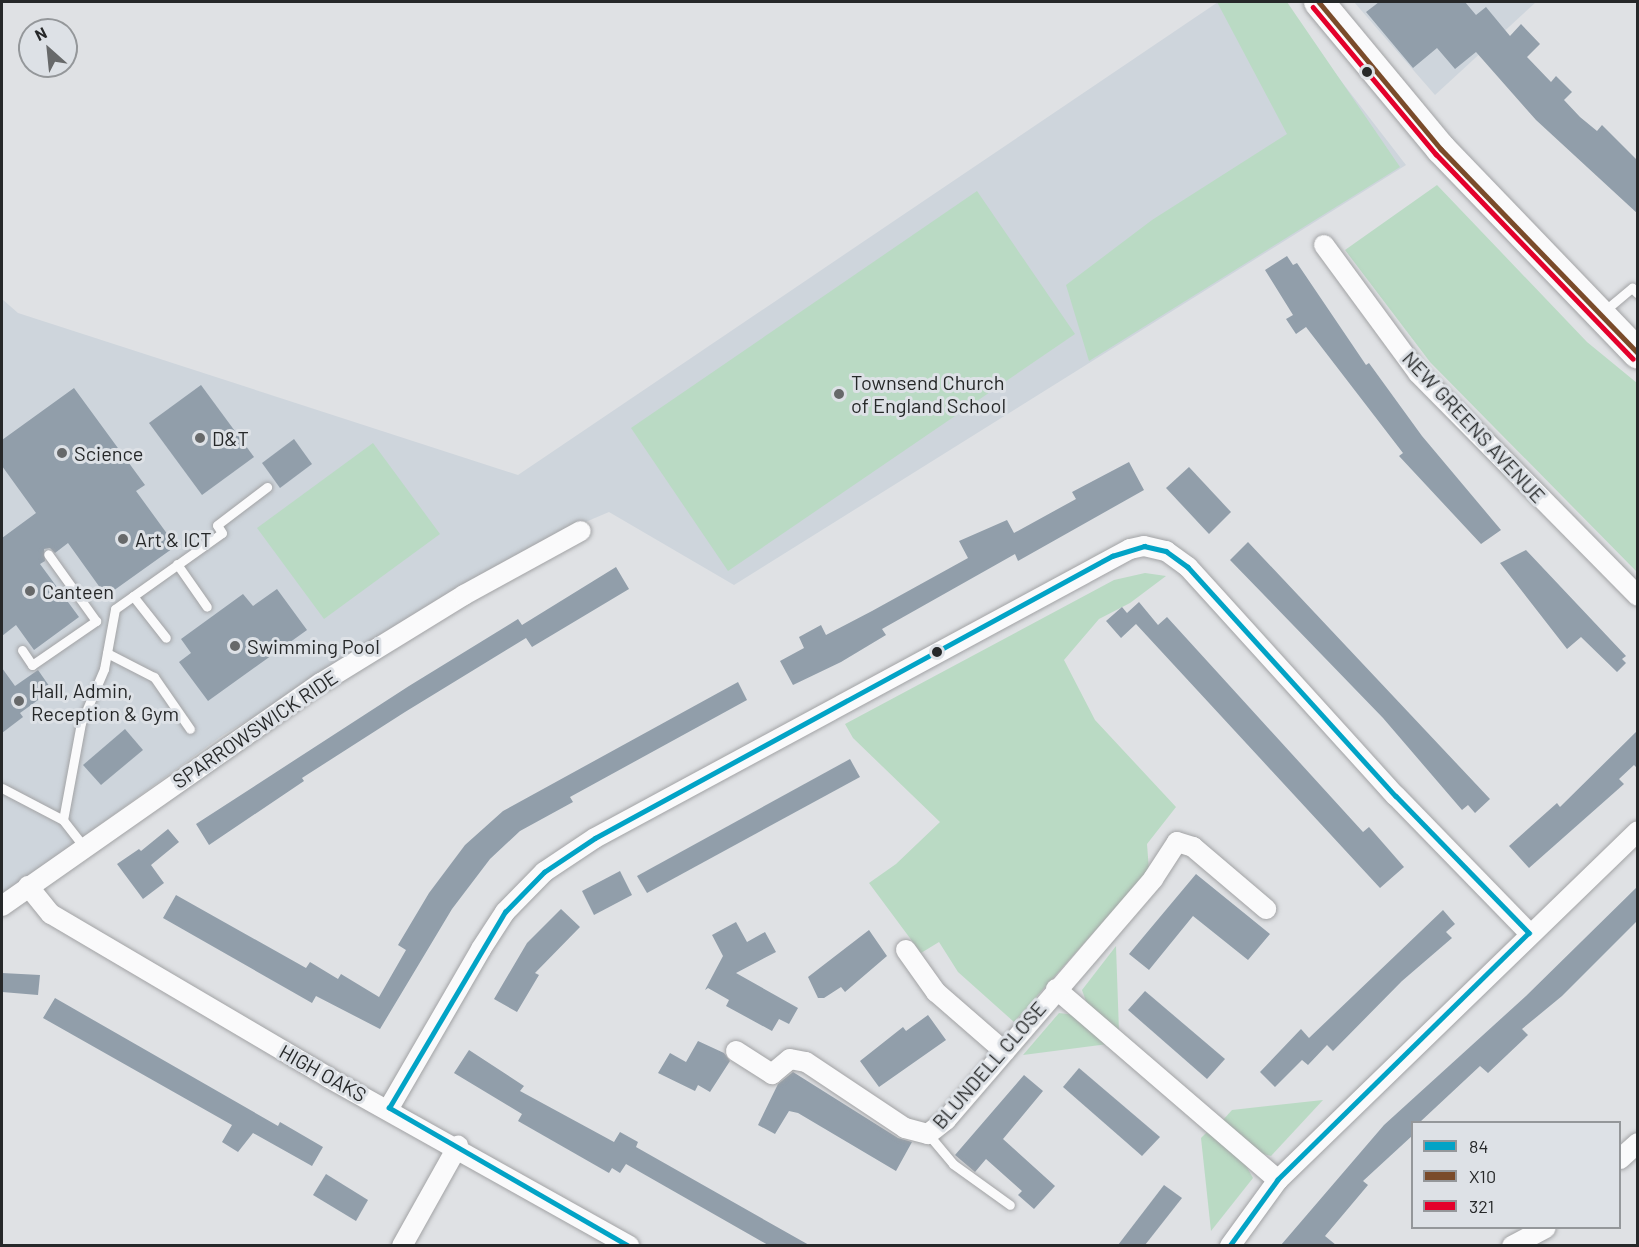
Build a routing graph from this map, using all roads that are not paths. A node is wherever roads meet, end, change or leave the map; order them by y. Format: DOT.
graph roads {
  1 [pos="1319,2"];
  2 [pos="1324,245"];
  3 [pos="1638,294"];
  4 [pos="1598,317"];
  5 [pos="1638,354"];
  6 [pos="267,487"];
  7 [pos="581,531"];
  8 [pos="48,554"];
  9 [pos="177,564"];
  10 [pos="133,596"];
  11 [pos="1638,596"];
  12 [pos="207,607"];
  13 [pos="96,621"];
  14 [pos="112,624"];
  15 [pos="166,638"];
  16 [pos="22,650"];
  17 [pos="107,653"];
  18 [pos="190,729"];
  19 [pos="2,788"];
  20 [pos="63,820"];
  21 [pos="1638,831"];
  22 [pos="84,847"];
  23 [pos="28,886"];
  24 [pos="2,906"];
  25 [pos="1266,909"];
  26 [pos="1529,933"];
  27 [pos="906,950"];
  28 [pos="1056,989"];
  29 [pos="736,1051"];
  30 [pos="1005,1052"];
  31 [pos="389,1108"];
  32 [pos="928,1134"];
  33 [pos="1638,1143"];
  34 [pos="458,1146"];
  35 [pos="1621,1158"];
  36 [pos="1278,1180"];
  37 [pos="1010,1205"];
  38 [pos="1542,1229"];
  39 [pos="402,1245"];
  40 [pos="629,1245"];
  41 [pos="1230,1245"];
  42 [pos="1512,1245"];
  1 -- 4 [label="main road"];
  2 -- 11 [label="street, NEW GREENS AVENUE"];
  3 -- 4 [label="lane"];
  4 -- 5 [label="main road"];
  6 -- 9 [label="lane"];
  7 -- 22 [label="street, SPARROWSWICK RIDE"];
  8 -- 13 [label="lane"];
  9 -- 10 [label="lane"];
  9 -- 12 [label="lane"];
  10 -- 14 [label="lane"];
  10 -- 15 [label="lane"];
  13 -- 14 [label="lane"];
  13 -- 16 [label="lane"];
  14 -- 17 [label="lane"];
  17 -- 18 [label="lane"];
  17 -- 20 [label="lane"];
  19 -- 20 [label="lane"];
  20 -- 22 [label="lane"];
  21 -- 26 [label="street"];
  22 -- 23 [label="street, SPARROWSWICK RIDE"];
  23 -- 24 [label="street, SPARROWSWICK RIDE"];
  23 -- 31 [label="street, HIGH OAKS"];
  25 -- 28 [label="street, BLUNDELL CLOSE"];
  26 -- 31 [label="street"];
  26 -- 36 [label="street"];
  27 -- 30 [label="street"];
  28 -- 30 [label="street, BLUNDELL CLOSE"];
  28 -- 36 [label="street, BLUNDELL CLOSE"];
  29 -- 32 [label="street, BLUNDELL CLOSE"];
  30 -- 32 [label="street, BLUNDELL CLOSE"];
  31 -- 34 [label="street, HIGH OAKS"];
  32 -- 37 [label="lane"];
  33 -- 35 [label="street"];
  34 -- 39 [label="street"];
  34 -- 40 [label="street, HIGH OAKS"];
  36 -- 41 [label="street"];
  38 -- 42 [label="street"];
}
